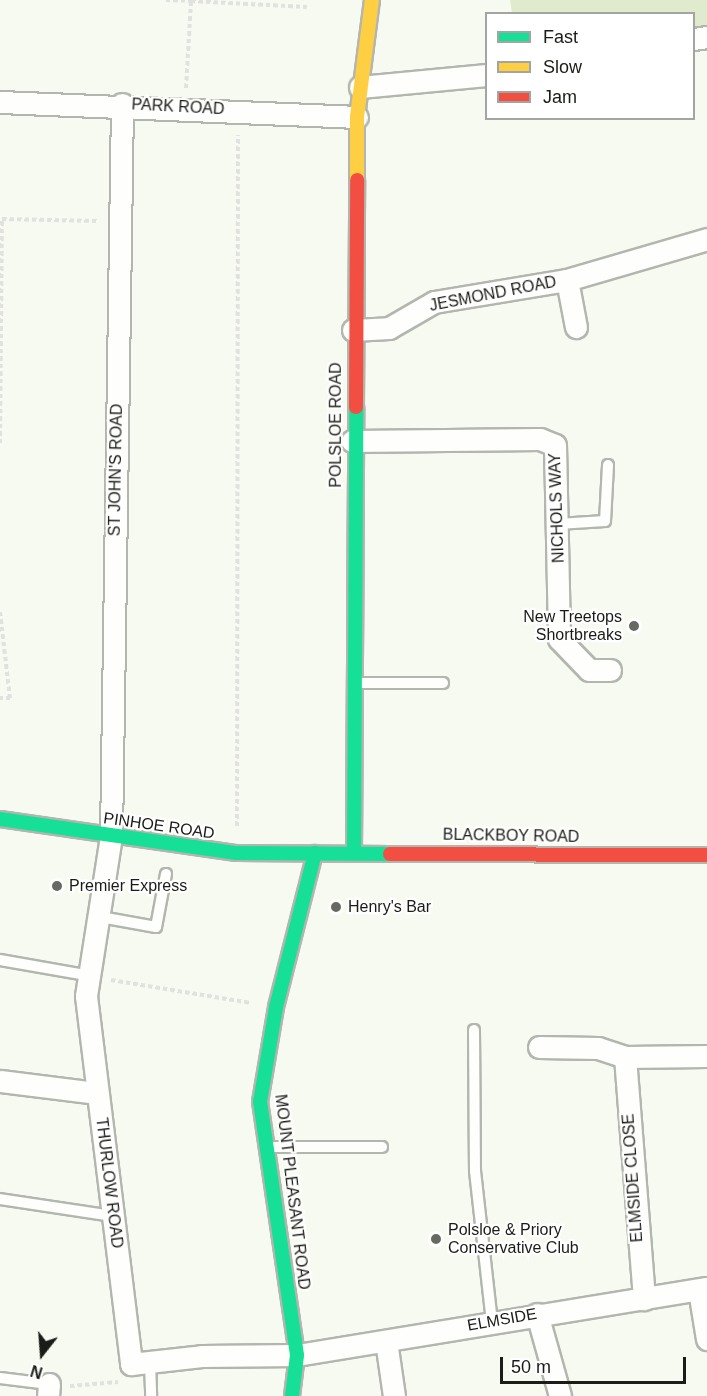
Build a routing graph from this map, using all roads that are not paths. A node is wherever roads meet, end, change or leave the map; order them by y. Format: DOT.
graph roads {
  1 [pos="372,0"];
  2 [pos="485,75"];
  3 [pos="360,87"];
  4 [pos="0,102"];
  5 [pos="122,104"];
  6 [pos="357,117"];
  7 [pos="707,239"];
  8 [pos="567,280"];
  9 [pos="576,327"];
  10 [pos="353,330"];
  11 [pos="352,441"];
  12 [pos="608,465"];
  13 [pos="558,524"];
  14 [pos="610,670"];
  15 [pos="353,683"];
  16 [pos="443,683"];
  17 [pos="0,819"];
  18 [pos="111,836"];
  19 [pos="354,852"];
  20 [pos="315,853"];
  21 [pos="707,855"];
  22 [pos="166,874"];
  23 [pos="95,916"];
  24 [pos="0,960"];
  25 [pos="86,975"];
  26 [pos="474,1030"];
  27 [pos="539,1047"];
  28 [pos="707,1056"];
  29 [pos="625,1057"];
  30 [pos="0,1081"];
  31 [pos="98,1093"];
  32 [pos="268,1147"];
  33 [pos="382,1147"];
  34 [pos="0,1199"];
  35 [pos="113,1216"];
  36 [pos="703,1289"];
  37 [pos="644,1299"];
  38 [pos="537,1314"];
  39 [pos="492,1322"];
  40 [pos="707,1339"];
  41 [pos="386,1341"];
  42 [pos="297,1355"];
  43 [pos="141,1363"];
  44 [pos="0,1378"];
  45 [pos="49,1390"];
  46 [pos="151,1396"];
  47 [pos="292,1396"];
  48 [pos="394,1396"];
  49 [pos="560,1396"];
  1 -- 3 [label="street, POLSLOE ROAD"];
  2 -- 3 [label="street"];
  3 -- 6 [label="street, POLSLOE ROAD"];
  4 -- 5 [label="street, PARK ROAD"];
  5 -- 6 [label="street, PARK ROAD"];
  5 -- 18 [label="street, ST JOHN'S ROAD"];
  6 -- 10 [label="street, POLSLOE ROAD"];
  7 -- 8 [label="street, JESMOND ROAD"];
  8 -- 9 [label="street, JESMOND ROAD"];
  8 -- 10 [label="street, JESMOND ROAD"];
  10 -- 11 [label="street, POLSLOE ROAD"];
  11 -- 13 [label="street, NICHOLS WAY"];
  11 -- 15 [label="street, POLSLOE ROAD"];
  12 -- 13 [label="lane"];
  13 -- 14 [label="street, NICHOLS WAY"];
  15 -- 16 [label="lane"];
  15 -- 19 [label="street, POLSLOE ROAD"];
  17 -- 18 [label="street, PINHOE ROAD"];
  18 -- 20 [label="street, PINHOE ROAD"];
  18 -- 23 [label="street, THURLOW ROAD"];
  19 -- 20 [label="street, BLACKBOY ROAD"];
  19 -- 21 [label="street, BLACKBOY ROAD"];
  20 -- 32 [label="street, MOUNT PLEASANT ROAD"];
  22 -- 23 [label="lane"];
  23 -- 25 [label="street, THURLOW ROAD"];
  24 -- 25 [label="lane"];
  25 -- 31 [label="street, THURLOW ROAD"];
  26 -- 39 [label="lane"];
  27 -- 29 [label="street"];
  28 -- 29 [label="street"];
  29 -- 37 [label="street, ELMSIDE CLOSE"];
  30 -- 31 [label="street"];
  31 -- 35 [label="street, THURLOW ROAD"];
  32 -- 33 [label="lane"];
  32 -- 42 [label="street, MOUNT PLEASANT ROAD"];
  34 -- 35 [label="lane"];
  35 -- 43 [label="street, THURLOW ROAD"];
  36 -- 37 [label="street, ELMSIDE"];
  36 -- 40 [label="street"];
  37 -- 38 [label="street, ELMSIDE"];
  38 -- 39 [label="street, ELMSIDE"];
  38 -- 49 [label="street"];
  39 -- 41 [label="street, ELMSIDE"];
  41 -- 42 [label="street, ELMSIDE"];
  41 -- 48 [label="street"];
  42 -- 43 [label="street"];
  42 -- 47 [label="street, MOUNT PLEASANT ROAD"];
  43 -- 46 [label="lane"];
  44 -- 45 [label="lane"];
}
